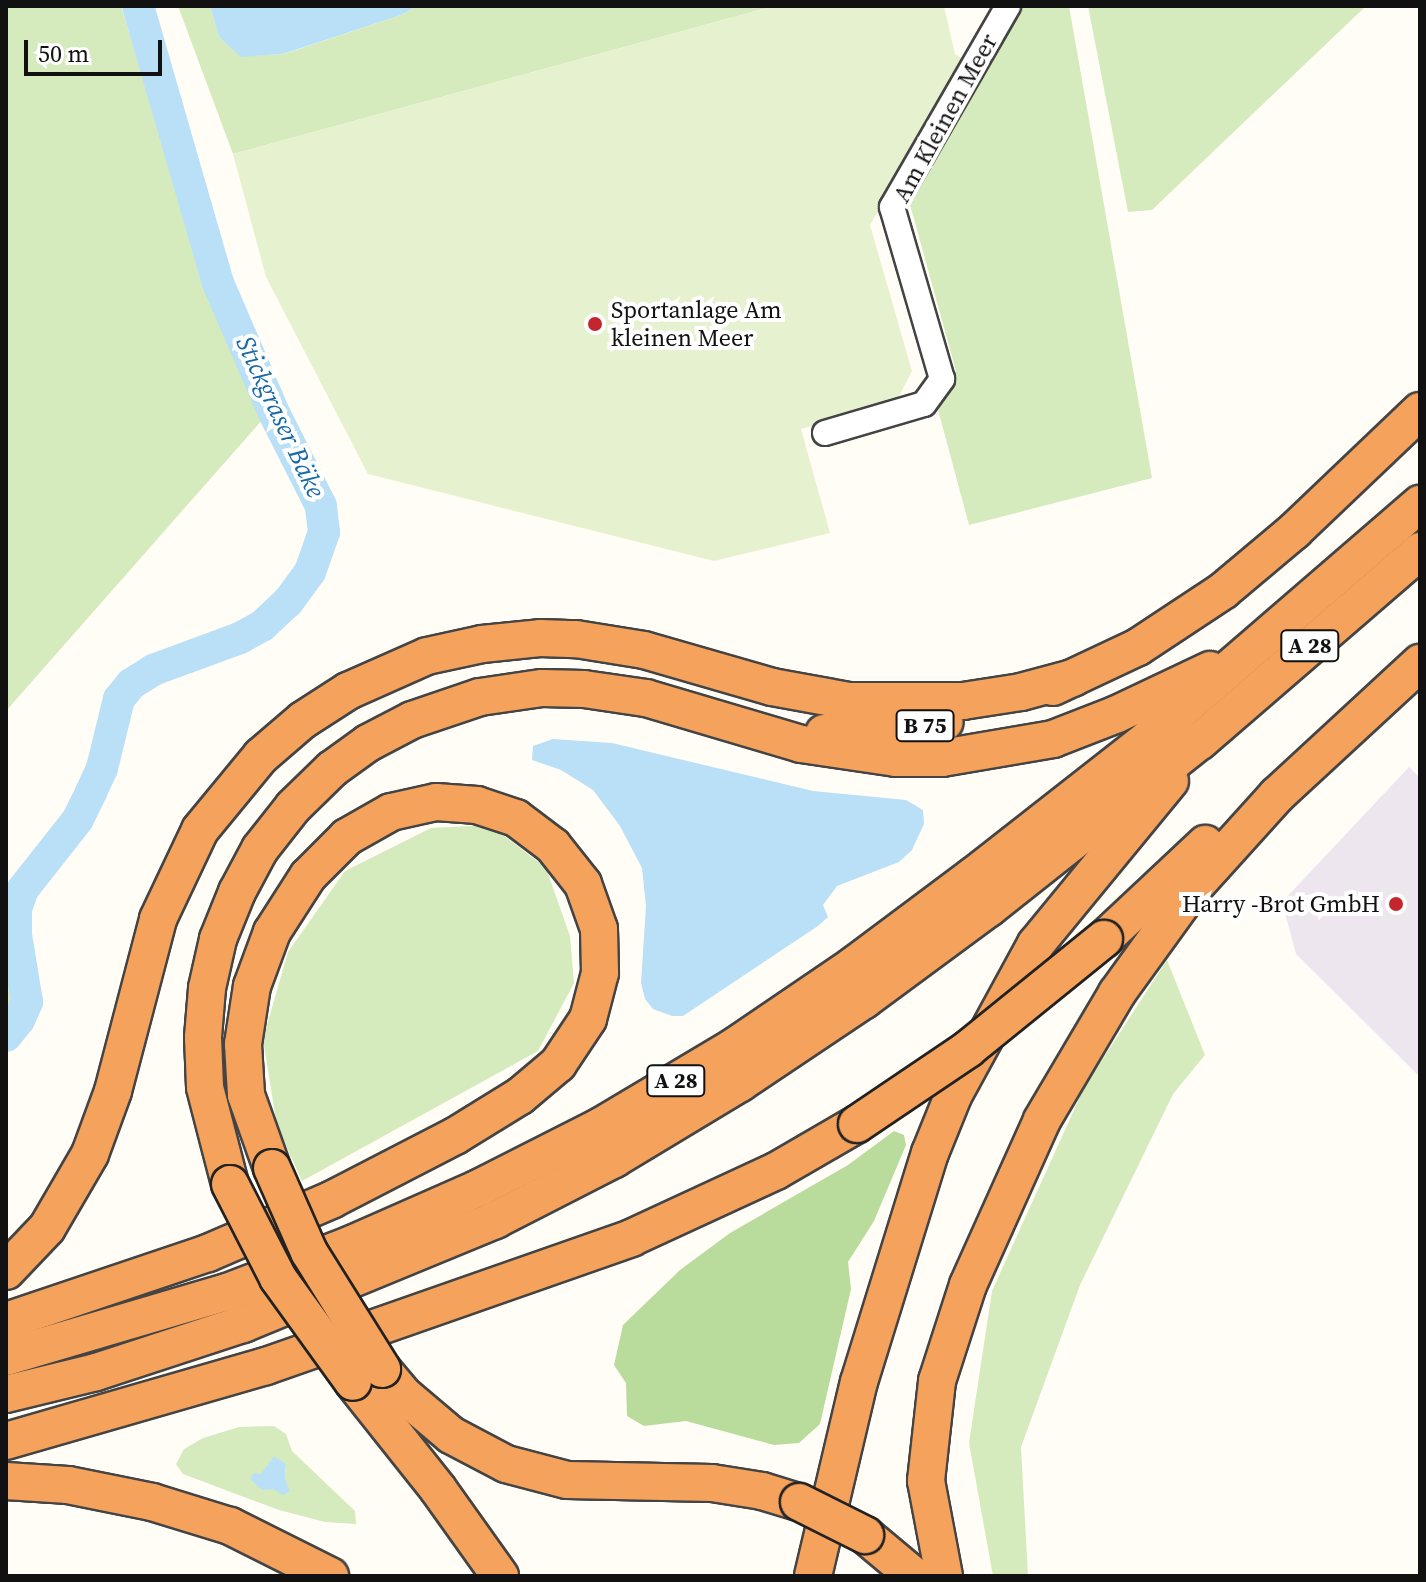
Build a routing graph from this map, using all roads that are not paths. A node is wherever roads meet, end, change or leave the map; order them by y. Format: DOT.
graph roads {
  1 [pos="1008,6"];
  2 [pos="1420,411"];
  3 [pos="825,433"];
  4 [pos="1420,504"];
  5 [pos="1420,551"];
  6 [pos="1258,647"];
  7 [pos="1420,663"];
  8 [pos="1073,678"];
  9 [pos="770,736"];
  10 [pos="1200,741"];
  11 [pos="1331,743"];
  12 [pos="6,1271"];
  13 [pos="6,1321"];
  14 [pos="6,1357"];
  15 [pos="367,1376"];
  16 [pos="6,1394"];
  17 [pos="6,1441"];
  18 [pos="6,1481"];
  19 [pos="330,1576"];
  20 [pos="500,1576"];
  21 [pos="813,1576"];
  22 [pos="914,1576"];
  23 [pos="944,1576"];
  1 -- 3 [label="street, Am Kleinen Meer"];
  2 -- 8 [label="highway"];
  4 -- 6 [label="highway, A 28"];
  5 -- 10 [label="highway, A 28"];
  6 -- 9 [label="highway"];
  6 -- 14 [label="highway, A 28"];
  7 -- 11 [label="highway"];
  8 -- 9 [label="highway, B 75"];
  8 -- 12 [label="highway"];
  9 -- 15 [label="highway, bridge"];
  10 -- 16 [label="highway, A 28"];
  10 -- 21 [label="highway"];
  11 -- 17 [label="highway, bridge"];
  11 -- 23 [label="highway"];
  13 -- 15 [label="highway, bridge"];
  15 -- 20 [label="highway"];
  15 -- 22 [label="highway, bridge"];
  18 -- 19 [label="highway"];
}
